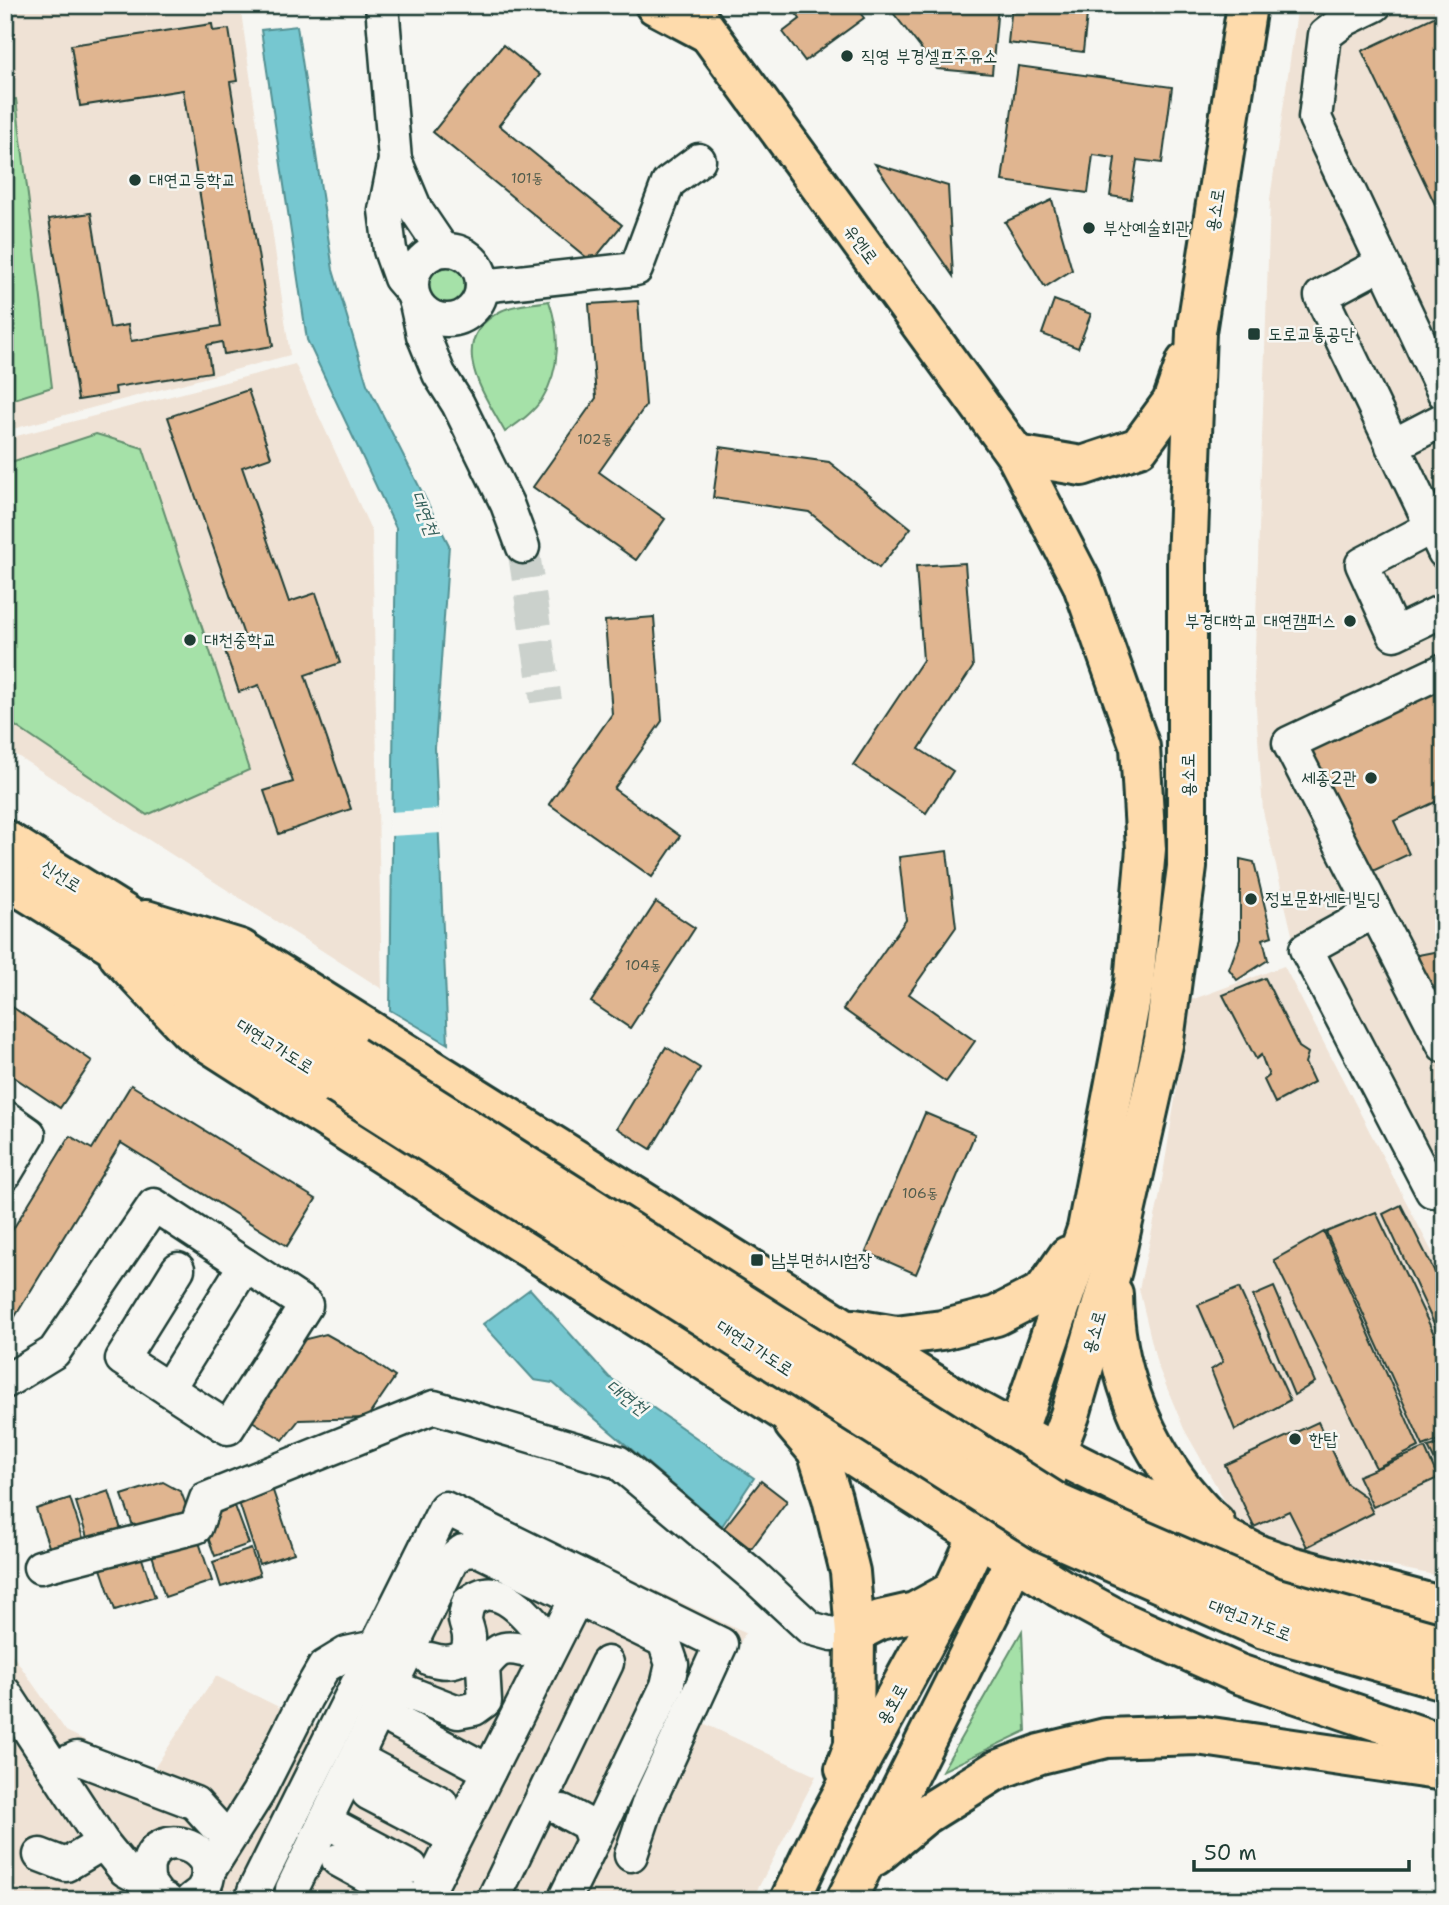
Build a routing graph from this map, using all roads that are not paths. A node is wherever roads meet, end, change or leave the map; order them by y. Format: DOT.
graph roads {
  1 [pos="382,5"];
  2 [pos="655,5"];
  3 [pos="1247,5"];
  4 [pos="1375,5"];
  5 [pos="699,14"];
  6 [pos="396,160"];
  7 [pos="699,160"];
  8 [pos="443,250"];
  9 [pos="1383,263"];
  10 [pos="482,286"];
  11 [pos="414,298"];
  12 [pos="457,320"];
  13 [pos="1196,332"];
  14 [pos="1444,393"];
  15 [pos="458,404"];
  16 [pos="1444,419"];
  17 [pos="1392,446"];
  18 [pos="1016,455"];
  19 [pos="1438,540"];
  20 [pos="523,547"];
  21 [pos="1444,610"];
  22 [pos="1444,670"];
  23 [pos="5,840"];
  24 [pos="5,878"];
  25 [pos="1375,911"];
  26 [pos="110,925"];
  27 [pos="1444,1046"];
  28 [pos="344,1070"];
  29 [pos="5,1117"];
  30 [pos="5,1174"];
  31 [pos="1444,1185"];
  32 [pos="1087,1229"];
  33 [pos="245,1265"];
  34 [pos="178,1269"];
  35 [pos="1112,1270"];
  36 [pos="839,1326"];
  37 [pos="5,1382"];
  38 [pos="168,1389"];
  39 [pos="781,1408"];
  40 [pos="1017,1433"];
  41 [pos="1055,1453"];
  42 [pos="984,1520"];
  43 [pos="1020,1542"];
  44 [pos="1259,1555"];
  45 [pos="40,1567"];
  46 [pos="953,1591"];
  47 [pos="576,1599"];
  48 [pos="1444,1607"];
  49 [pos="855,1633"];
  50 [pos="1444,1645"];
  51 [pos="375,1647"];
  52 [pos="537,1647"];
  53 [pos="430,1659"];
  54 [pos="607,1663"];
  55 [pos="1444,1680"];
  56 [pos="5,1693"];
  57 [pos="385,1699"];
  58 [pos="1444,1744"];
  59 [pos="356,1758"];
  60 [pos="54,1768"];
  61 [pos="489,1771"];
  62 [pos="1444,1771"];
  63 [pos="258,1793"];
  64 [pos="563,1811"];
  65 [pos="403,1816"];
  66 [pos="325,1821"];
  67 [pos="215,1825"];
  68 [pos="825,1826"];
  69 [pos="454,1838"];
  70 [pos="593,1841"];
  71 [pos="103,1843"];
  72 [pos="190,1844"];
  73 [pos="40,1855"];
  74 [pos="631,1855"];
  75 [pos="863,1867"];
  76 [pos="348,1874"];
  77 [pos="203,1890"];
  78 [pos="157,1891"];
  79 [pos="252,1900"];
  80 [pos="295,1900"];
  81 [pos="411,1900"];
  82 [pos="424,1900"];
  83 [pos="493,1900"];
  84 [pos="564,1900"];
  85 [pos="790,1900"];
  86 [pos="846,1900"];
  1 -- 6 [label="lane"];
  2 -- 5 [label="main road"];
  3 -- 13 [label="main road, 용소로"];
  4 -- 9 [label="lane"];
  5 -- 18 [label="main road, 유엔로"];
  6 -- 8 [label="lane"];
  6 -- 11 [label="lane"];
  7 -- 10 [label="lane"];
  8 -- 10 [label="lane"];
  8 -- 11 [label="lane"];
  9 -- 14 [label="lane"];
  9 -- 17 [label="lane"];
  10 -- 12 [label="lane"];
  11 -- 12 [label="lane"];
  11 -- 15 [label="lane"];
  12 -- 15 [label="lane"];
  13 -- 18 [label="main road"];
  13 -- 35 [label="main road, 용소로"];
  15 -- 20 [label="lane"];
  16 -- 17 [label="lane"];
  17 -- 19 [label="lane"];
  18 -- 32 [label="main road, 유엔로"];
  19 -- 21 [label="lane"];
  22 -- 25 [label="lane"];
  23 -- 26 [label="main road, 신선로"];
  24 -- 26 [label="main road"];
  25 -- 27 [label="lane"];
  25 -- 31 [label="lane"];
  26 -- 28 [label="main road, 대연고가도로"];
  26 -- 36 [label="main road"];
  26 -- 39 [label="main road"];
  28 -- 50 [label="main road, 대연고가도로, bridge"];
  28 -- 55 [label="main road, 대연고가도로, bridge"];
  29 -- 30 [label="lane"];
  32 -- 36 [label="main road"];
  32 -- 40 [label="main road"];
  33 -- 37 [label="lane"];
  33 -- 38 [label="lane"];
  33 -- 38 [label="lane"];
  34 -- 38 [label="lane"];
  35 -- 41 [label="main road, 용소로"];
  35 -- 44 [label="main road"];
  36 -- 40 [label="main road"];
  39 -- 42 [label="main road"];
  39 -- 49 [label="main road"];
  40 -- 41 [label="main road"];
  40 -- 42 [label="main road"];
  41 -- 43 [label="main road, 용소로"];
  41 -- 44 [label="main road"];
  42 -- 43 [label="main road"];
  42 -- 46 [label="main road, 용호로"];
  43 -- 58 [label="main road"];
  43 -- 75 [label="main road"];
  44 -- 48 [label="main road"];
  45 -- 49 [label="lane"];
  46 -- 49 [label="main road"];
  46 -- 68 [label="main road, 용호로"];
  47 -- 52 [label="lane"];
  47 -- 57 [label="lane"];
  47 -- 70 [label="lane"];
  49 -- 68 [label="main road"];
  51 -- 63 [label="lane"];
  51 -- 74 [label="lane"];
  51 -- 79 [label="lane"];
  52 -- 53 [label="lane"];
  52 -- 57 [label="lane"];
  52 -- 61 [label="lane"];
  54 -- 83 [label="lane"];
  56 -- 60 [label="lane"];
  57 -- 59 [label="lane"];
  57 -- 61 [label="lane"];
  59 -- 65 [label="lane"];
  59 -- 66 [label="lane"];
  60 -- 67 [label="lane"];
  60 -- 71 [label="lane"];
  61 -- 69 [label="lane"];
  62 -- 75 [label="main road"];
  63 -- 67 [label="lane"];
  63 -- 77 [label="lane"];
  64 -- 70 [label="lane"];
  65 -- 66 [label="lane"];
  65 -- 69 [label="lane"];
  66 -- 80 [label="lane"];
  67 -- 72 [label="lane"];
  68 -- 85 [label="main road, 용호로"];
  69 -- 82 [label="lane"];
  70 -- 84 [label="lane"];
  71 -- 73 [label="lane"];
  71 -- 78 [label="lane"];
  72 -- 77 [label="lane"];
  72 -- 78 [label="lane"];
  75 -- 86 [label="main road"];
  76 -- 81 [label="lane"];
}
